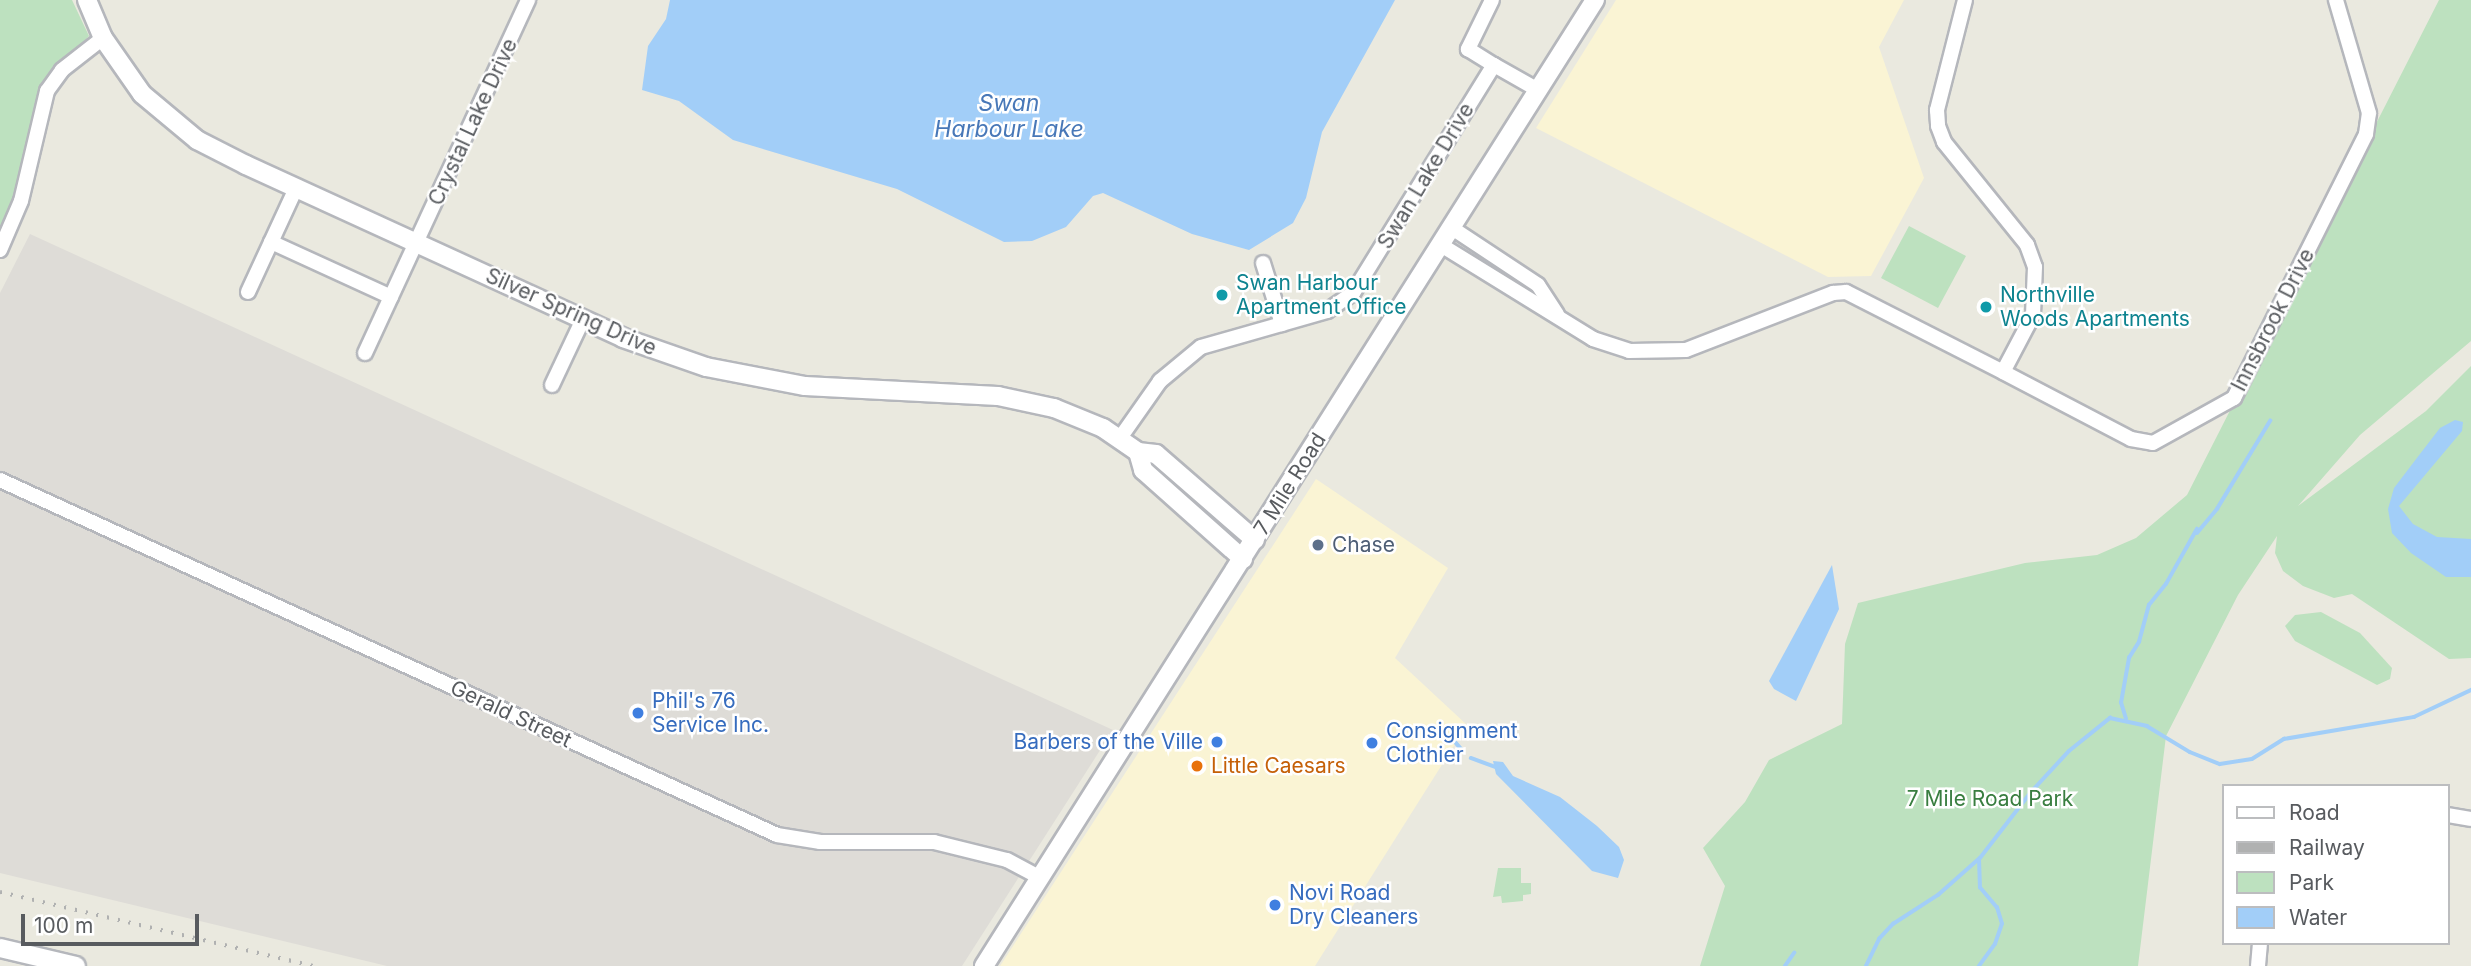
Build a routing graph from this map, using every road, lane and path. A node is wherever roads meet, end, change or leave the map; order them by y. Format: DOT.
graph roads {
  1 [pos="86,0"];
  2 [pos="528,0"];
  3 [pos="1492,0"];
  4 [pos="1595,0"];
  5 [pos="1965,0"];
  6 [pos="2336,0"];
  7 [pos="103,38"];
  8 [pos="1494,65"];
  9 [pos="1538,90"];
  10 [pos="296,188"];
  11 [pos="1452,228"];
  12 [pos="271,242"];
  13 [pos="417,243"];
  14 [pos="1441,245"];
  15 [pos="0,250"];
  16 [pos="1263,263"];
  17 [pos="248,292"];
  18 [pos="391,297"];
  19 [pos="1558,315"];
  20 [pos="583,319"];
  21 [pos="1282,324"];
  22 [pos="365,353"];
  23 [pos="2003,372"];
  24 [pos="552,385"];
  25 [pos="1120,438"];
  26 [pos="1138,452"];
  27 [pos="0,480"];
  28 [pos="1255,540"];
  29 [pos="1243,559"];
  30 [pos="2450,815"];
  31 [pos="2470,817"];
  32 [pos="1041,878"];
  33 [pos="2260,945"];
  34 [pos="0,948"];
  35 [pos="76,966"];
  36 [pos="984,966"];
  37 [pos="2258,966"];
  1 -- 7 [label="street, Silver Spring Drive"];
  2 -- 13 [label="street, Crystal Lake Drive"];
  3 -- 8 [label="street"];
  4 -- 9 [label="street, 7 Mile Road"];
  5 -- 23 [label="street"];
  6 -- 23 [label="street, Innsbrook Drive"];
  7 -- 10 [label="street, Silver Spring Drive"];
  7 -- 15 [label="street"];
  8 -- 9 [label="street"];
  8 -- 21 [label="street, Swan Lake Drive"];
  9 -- 11 [label="street, 7 Mile Road"];
  10 -- 12 [label="street"];
  10 -- 13 [label="street, Silver Spring Drive"];
  11 -- 14 [label="street, 7 Mile Road"];
  11 -- 19 [label="street, Innsbrook Drive"];
  12 -- 17 [label="street"];
  12 -- 18 [label="street"];
  13 -- 18 [label="street, Crystal Lake Drive"];
  13 -- 20 [label="street, Silver Spring Drive"];
  14 -- 19 [label="street, Innsbrook Drive"];
  14 -- 28 [label="street, 7 Mile Road"];
  16 -- 21 [label="street"];
  18 -- 22 [label="street, Crystal Lake Drive"];
  19 -- 23 [label="street, Innsbrook Drive"];
  20 -- 24 [label="street"];
  20 -- 25 [label="street, Silver Spring Drive"];
  21 -- 25 [label="street, Swan Lake Drive"];
  25 -- 26 [label="street, Silver Spring Drive"];
  26 -- 28 [label="street, Silver Spring Drive"];
  26 -- 29 [label="street, Silver Spring Drive"];
  27 -- 32 [label="street, Gerald Street"];
  28 -- 29 [label="street, 7 Mile Road"];
  29 -- 32 [label="street, 7 Mile Road"];
  30 -- 31 [label="street"];
  32 -- 36 [label="street, 7 Mile Road"];
  33 -- 37 [label="street"];
  34 -- 35 [label="street"];
}
